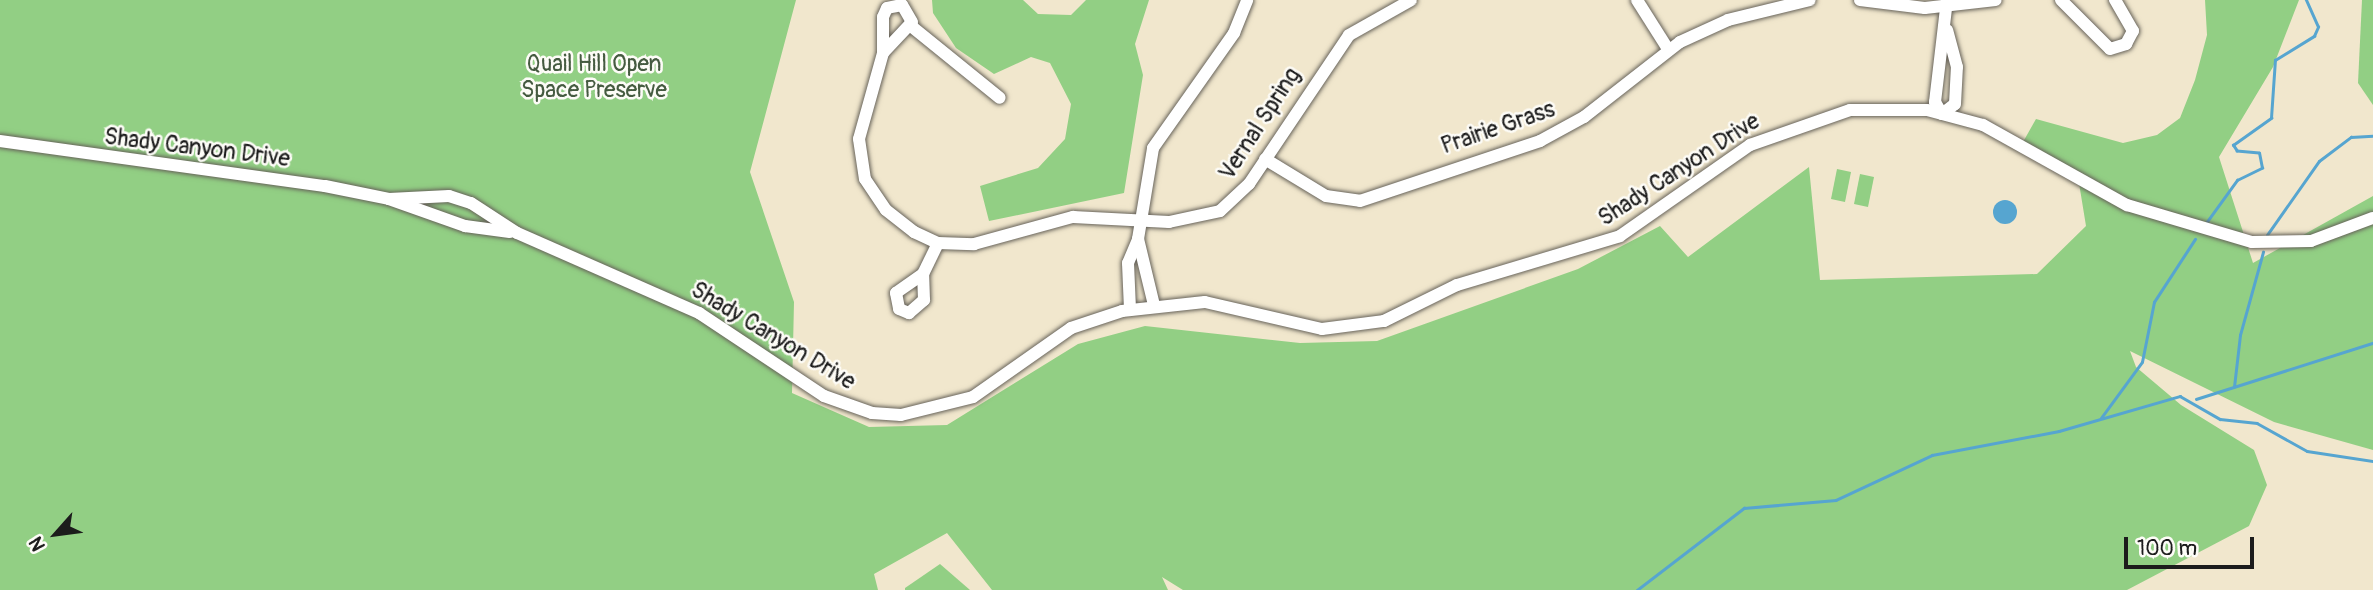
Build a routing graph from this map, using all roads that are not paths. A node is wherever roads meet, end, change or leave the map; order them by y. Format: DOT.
graph roads {
  1 [pos="1247,0"];
  2 [pos="1411,0"];
  3 [pos="1637,0"];
  4 [pos="1810,0"];
  5 [pos="1860,0"];
  6 [pos="1996,0"];
  7 [pos="2061,0"];
  8 [pos="2115,0"];
  9 [pos="1947,3"];
  10 [pos="911,26"];
  11 [pos="1947,29"];
  12 [pos="1668,49"];
  13 [pos="883,53"];
  14 [pos="1957,67"];
  15 [pos="1939,68"];
  16 [pos="1000,98"];
  17 [pos="1942,114"];
  18 [pos="0,141"];
  19 [pos="1265,159"];
  20 [pos="389,199"];
  21 [pos="2373,218"];
  22 [pos="1141,219"];
  23 [pos="517,233"];
  24 [pos="1138,240"];
  25 [pos="938,243"];
  26 [pos="1148,263"];
  27 [pos="1128,265"];
  28 [pos="923,274"];
  29 [pos="1154,305"];
  30 [pos="1130,309"];
  1 -- 22 [label="street"];
  2 -- 19 [label="street, Vernal Spring"];
  3 -- 12 [label="street"];
  4 -- 12 [label="street, Prairie Grass"];
  5 -- 9 [label="street"];
  6 -- 9 [label="street"];
  7 -- 8 [label="street"];
  9 -- 11 [label="street"];
  10 -- 13 [label="street, Vernal Spring"];
  10 -- 13 [label="street, Vernal Spring"];
  10 -- 16 [label="street"];
  11 -- 14 [label="street"];
  11 -- 15 [label="street"];
  12 -- 19 [label="street, Prairie Grass"];
  13 -- 25 [label="street, Vernal Spring"];
  14 -- 15 [label="street"];
  14 -- 17 [label="street"];
  15 -- 17 [label="street"];
  17 -- 21 [label="street, Shady Canyon Drive"];
  17 -- 29 [label="street, Shady Canyon Drive"];
  18 -- 20 [label="street, Shady Canyon Drive"];
  19 -- 22 [label="street, Vernal Spring"];
  20 -- 23 [label="street"];
  20 -- 23 [label="street"];
  22 -- 24 [label="street"];
  22 -- 25 [label="street, Vernal Spring"];
  23 -- 30 [label="street, Shady Canyon Drive"];
  24 -- 26 [label="street"];
  24 -- 27 [label="street"];
  25 -- 28 [label="street"];
  26 -- 27 [label="street"];
  26 -- 29 [label="street"];
  27 -- 30 [label="street"];
  29 -- 30 [label="street, Shady Canyon Drive"];
}
